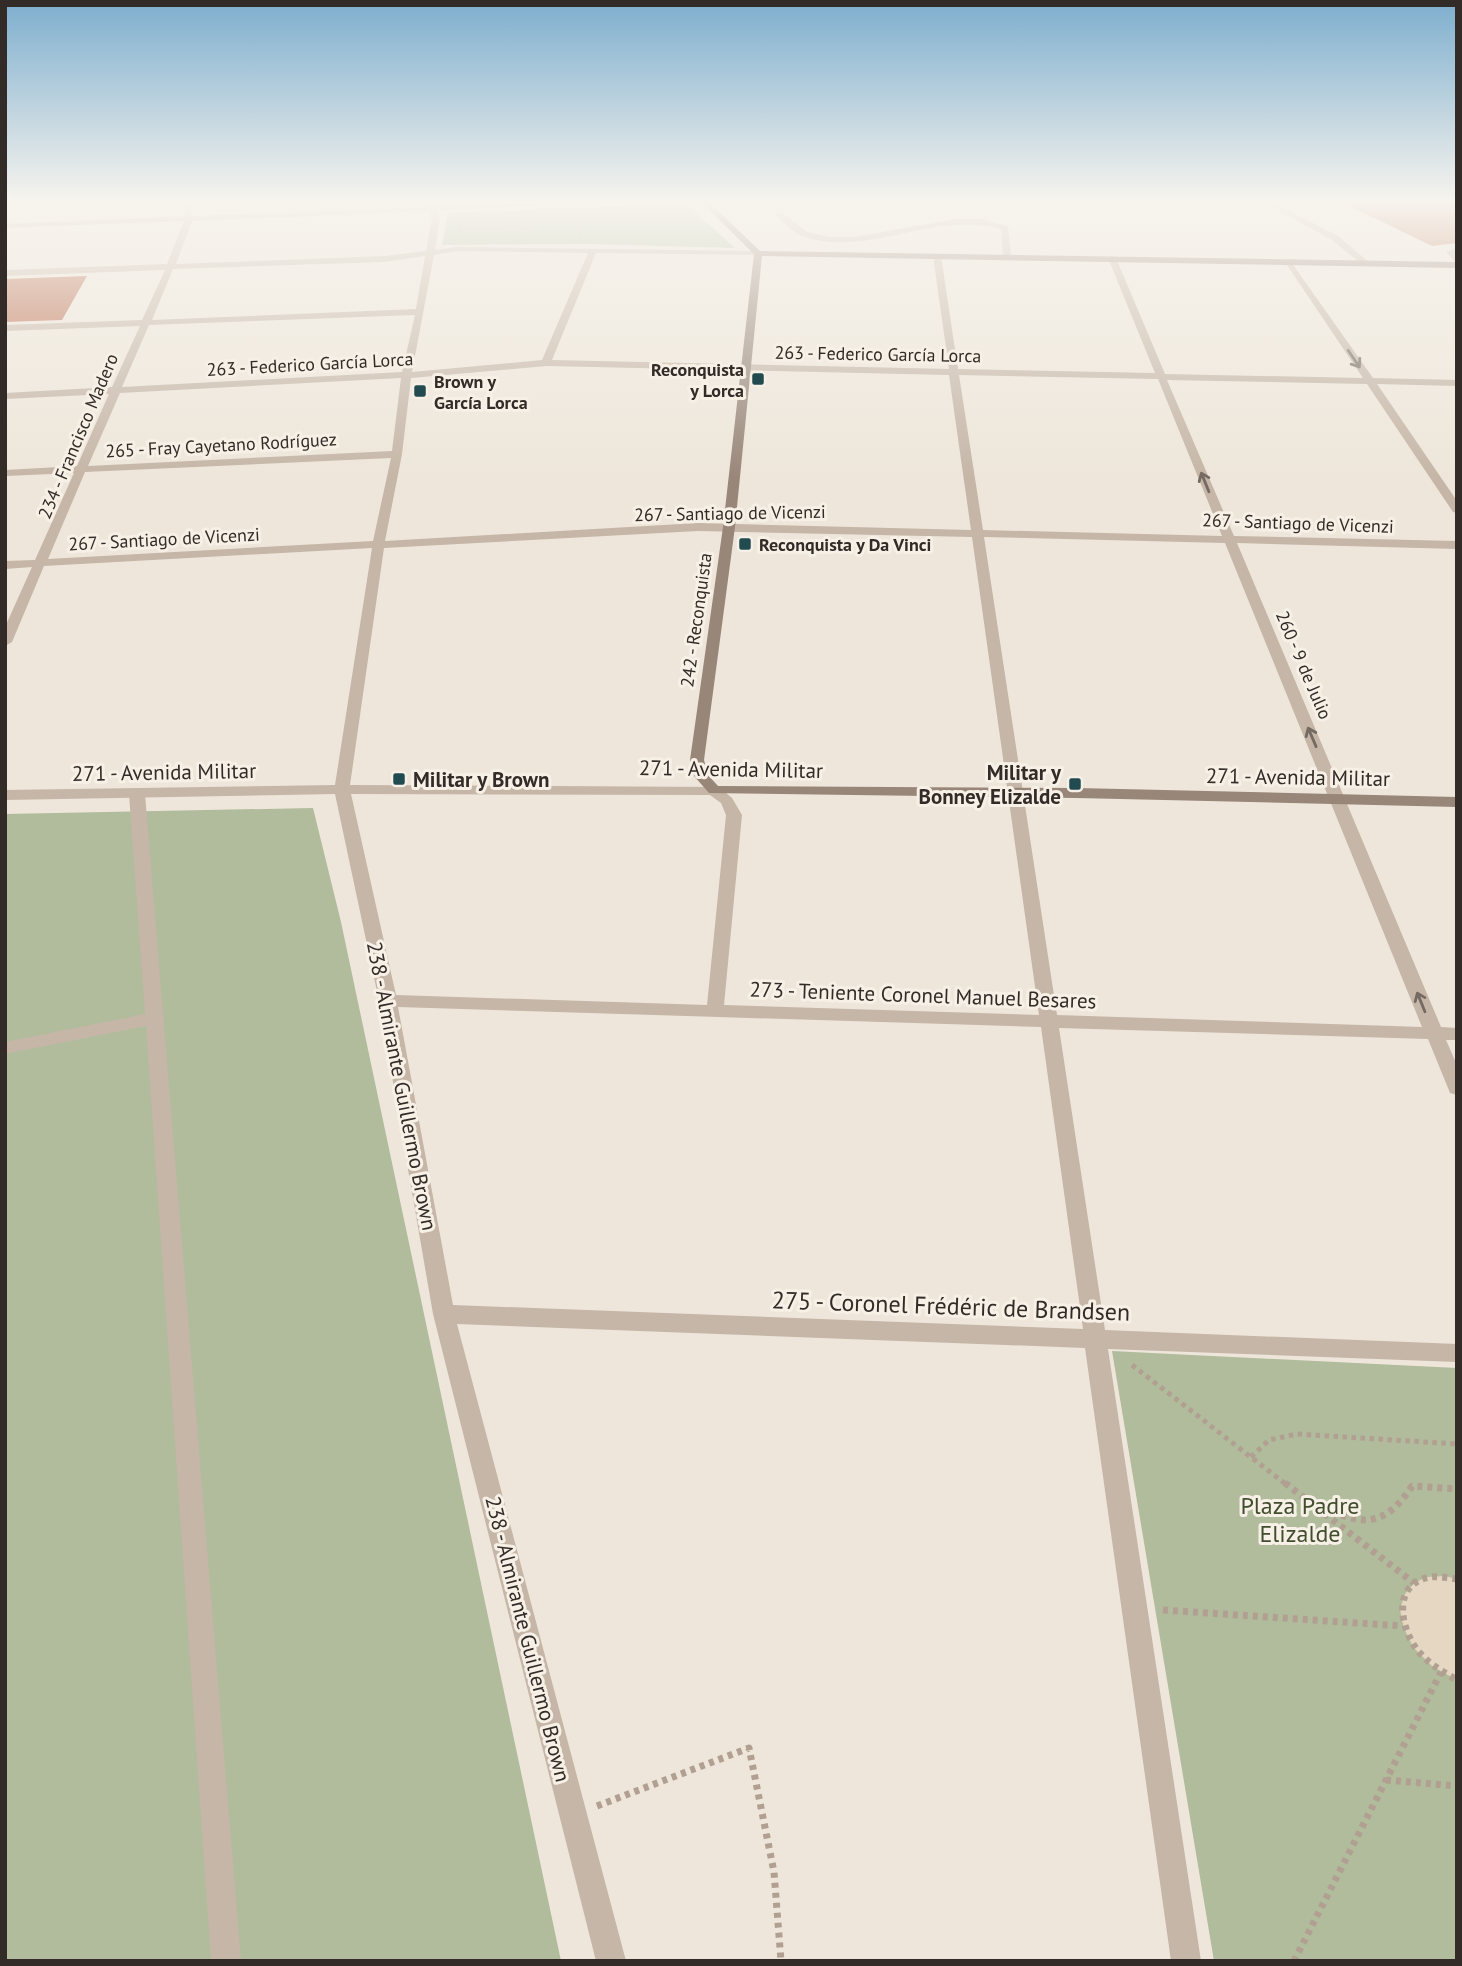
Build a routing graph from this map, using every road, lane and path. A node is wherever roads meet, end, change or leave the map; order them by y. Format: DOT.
graph roads {
  1 [pos="157,294"];
  2 [pos="423,294"];
  3 [pos="575,294"];
  4 [pos="754,294"];
  5 [pos="943,294"];
  6 [pos="1127,294"];
  7 [pos="1310,294"];
  8 [pos="420,313"];
  9 [pos="145,321"];
  10 [pos="5,328"];
  11 [pos="546,363"];
  12 [pos="747,367"];
  13 [pos="954,371"];
  14 [pos="406,375"];
  15 [pos="1162,376"];
  16 [pos="1368,381"];
  17 [pos="1457,383"];
  18 [pos="117,390"];
  19 [pos="5,396"];
  20 [pos="397,454"];
  21 [pos="82,470"];
  22 [pos="5,473"];
  23 [pos="1457,510"];
  24 [pos="729,527"];
  25 [pos="976,532"];
  26 [pos="1227,538"];
  27 [pos="1457,545"];
  28 [pos="378,546"];
  29 [pos="42,562"];
  30 [pos="5,565"];
  31 [pos="5,642"];
  32 [pos="342,789"];
  33 [pos="714,790"];
  34 [pos="1015,792"];
  35 [pos="137,794"];
  36 [pos="5,795"];
  37 [pos="1338,800"];
  38 [pos="1457,802"];
  39 [pos="388,1001"];
  40 [pos="715,1011"];
  41 [pos="154,1018"];
  42 [pos="1048,1021"];
  43 [pos="1434,1033"];
  44 [pos="1457,1034"];
  45 [pos="5,1048"];
  46 [pos="1457,1088"];
  47 [pos="444,1314"];
  48 [pos="1095,1337"];
  49 [pos="1457,1353"];
  50 [pos="1457,1444"];
  51 [pos="1251,1457"];
  52 [pos="1457,1489"];
  53 [pos="1303,1498"];
  54 [pos="1457,1579"];
  55 [pos="1414,1583"];
  56 [pos="1135,1608"];
  57 [pos="1403,1626"];
  58 [pos="1441,1672"];
  59 [pos="1457,1680"];
  60 [pos="1385,1780"];
  61 [pos="1457,1786"];
  62 [pos="573,1815"];
  63 [pos="226,1961"];
  64 [pos="611,1961"];
  65 [pos="781,1961"];
  66 [pos="1186,1961"];
  67 [pos="1294,1961"];
  1 -- 9 [label="street, 234 - Francisco Madero"];
  2 -- 8 [label="street, 238 - Almirante Guillermo Brown"];
  3 -- 11 [label="street"];
  4 -- 12 [label="street, 242 - Reconquista"];
  5 -- 13 [label="street"];
  6 -- 15 [label="street, 260 - 9 de Julio"];
  7 -- 16 [label="street, one-way"];
  8 -- 9 [label="street"];
  8 -- 14 [label="street, 238 - Almirante Guillermo Brown"];
  9 -- 10 [label="street"];
  9 -- 18 [label="street, 234 - Francisco Madero"];
  11 -- 12 [label="street, 263 - Federico García Lorca"];
  11 -- 14 [label="street, 263 - Federico García Lorca"];
  12 -- 13 [label="street, 263 - Federico García Lorca"];
  12 -- 24 [label="street, 242 - Reconquista"];
  13 -- 15 [label="street, 263 - Federico García Lorca"];
  13 -- 25 [label="street"];
  14 -- 18 [label="street, 263 - Federico García Lorca"];
  14 -- 20 [label="street, 238 - Almirante Guillermo Brown"];
  15 -- 16 [label="street, 263 - Federico García Lorca"];
  26 -- 15 [label="street, 260 - 9 de Julio, one-way"];
  16 -- 17 [label="street, 263 - Federico García Lorca"];
  16 -- 23 [label="street"];
  18 -- 19 [label="street, 263 - Federico García Lorca"];
  18 -- 21 [label="street, 234 - Francisco Madero"];
  20 -- 21 [label="street, 265 - Fray Cayetano Rodríguez"];
  20 -- 28 [label="street, 238 - Almirante Guillermo Brown"];
  21 -- 22 [label="street, 265 - Fray Cayetano Rodríguez"];
  21 -- 29 [label="street, 234 - Francisco Madero"];
  24 -- 25 [label="street, 267 - Santiago de Vicenzi"];
  24 -- 28 [label="street, 267 - Santiago de Vicenzi"];
  24 -- 33 [label="street, 242 - Reconquista"];
  25 -- 26 [label="street, 267 - Santiago de Vicenzi"];
  25 -- 34 [label="street"];
  26 -- 27 [label="street, 267 - Santiago de Vicenzi"];
  37 -- 26 [label="street, 260 - 9 de Julio, one-way"];
  28 -- 29 [label="street, 267 - Santiago de Vicenzi"];
  28 -- 32 [label="street, 238 - Almirante Guillermo Brown"];
  29 -- 30 [label="street, 267 - Santiago de Vicenzi"];
  29 -- 31 [label="street, 234 - Francisco Madero"];
  32 -- 33 [label="street, 271 - Avenida Militar"];
  32 -- 35 [label="street, 271 - Avenida Militar"];
  32 -- 39 [label="street, 238 - Almirante Guillermo Brown"];
  33 -- 34 [label="street, 271 - Avenida Militar"];
  33 -- 40 [label="street, 242 - Reconquista"];
  34 -- 37 [label="street, 271 - Avenida Militar"];
  34 -- 42 [label="street"];
  35 -- 36 [label="street, 271 - Avenida Militar"];
  35 -- 41 [label="street"];
  37 -- 38 [label="street, 271 - Avenida Militar"];
  43 -- 37 [label="street, 260 - 9 de Julio, one-way"];
  39 -- 40 [label="street, 273 - Teniente Coronel Manuel Besares"];
  39 -- 47 [label="street, 238 - Almirante Guillermo Brown"];
  40 -- 42 [label="street, 273 - Teniente Coronel Manuel Besares"];
  41 -- 45 [label="street"];
  41 -- 63 [label="street"];
  42 -- 43 [label="street, 273 - Teniente Coronel Manuel Besares"];
  42 -- 48 [label="street"];
  43 -- 44 [label="street, 273 - Teniente Coronel Manuel Besares"];
  43 -- 46 [label="street, 260 - 9 de Julio"];
  47 -- 48 [label="street, 275 - Coronel Frédéric de Brandsen"];
  47 -- 62 [label="street, 238 - Almirante Guillermo Brown"];
  48 -- 49 [label="street, 275 - Coronel Frédéric de Brandsen"];
  48 -- 51 [label="path"];
  48 -- 56 [label="street"];
  50 -- 51 [label="path"];
  51 -- 53 [label="path"];
  52 -- 53 [label="path"];
  53 -- 55 [label="path"];
  54 -- 55 [label="path"];
  55 -- 57 [label="path"];
  56 -- 57 [label="path"];
  56 -- 66 [label="street"];
  57 -- 58 [label="path"];
  58 -- 59 [label="path"];
  58 -- 60 [label="path"];
  60 -- 61 [label="path"];
  60 -- 67 [label="path"];
  62 -- 64 [label="street, 238 - Almirante Guillermo Brown"];
  62 -- 65 [label="path"];
}
